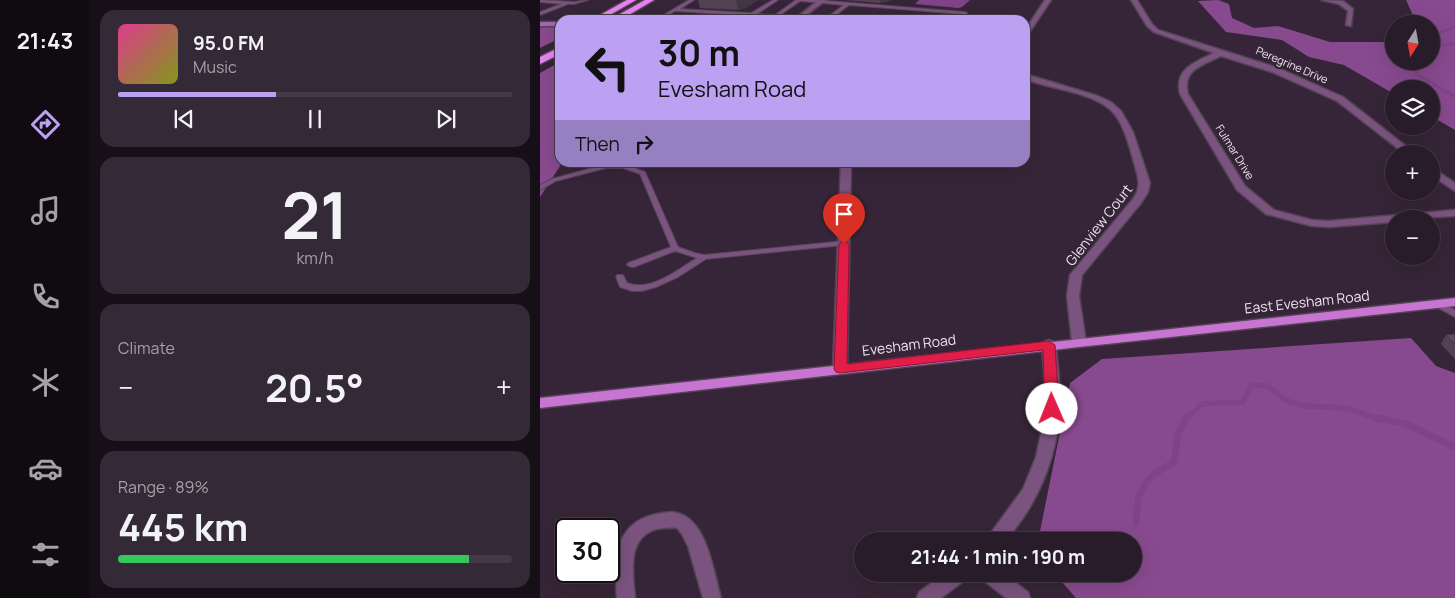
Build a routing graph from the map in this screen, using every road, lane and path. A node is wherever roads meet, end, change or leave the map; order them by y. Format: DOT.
graph roads {
  1 [pos="586,0"];
  2 [pos="632,0"];
  3 [pos="650,0"];
  4 [pos="692,0"];
  5 [pos="776,0"];
  6 [pos="1048,0"];
  7 [pos="1134,0"];
  8 [pos="1325,0"];
  9 [pos="1352,0"];
  10 [pos="540,1"];
  11 [pos="822,1"];
  12 [pos="568,2"];
  13 [pos="1342,2"];
  14 [pos="848,4"];
  15 [pos="904,4"];
  16 [pos="899,8"];
  17 [pos="675,10"];
  18 [pos="540,14"];
  19 [pos="604,15"];
  20 [pos="623,15"];
  21 [pos="666,15"];
  22 [pos="752,15"];
  23 [pos="776,15"];
  24 [pos="803,15"];
  25 [pos="833,15"];
  26 [pos="963,15"];
  27 [pos="540,24"];
  28 [pos="555,24"];
  29 [pos="1349,25"];
  30 [pos="1030,27"];
  31 [pos="555,53"];
  32 [pos="1220,53"];
  33 [pos="540,61"];
  34 [pos="1030,78"];
  35 [pos="1399,145"];
  36 [pos="596,167"];
  37 [pos="627,167"];
  38 [pos="846,167"];
  39 [pos="1440,177"];
  40 [pos="540,188"];
  41 [pos="1455,188"];
  42 [pos="1455,213"];
  43 [pos="844,244"];
  44 [pos="675,248"];
  45 [pos="704,256"];
  46 [pos="631,265"];
  47 [pos="620,277"];
  48 [pos="1455,302"];
  49 [pos="1438,304"];
  50 [pos="1455,314"];
  51 [pos="1163,333"];
  52 [pos="1078,342"];
  53 [pos="1049,345"];
  54 [pos="840,369"];
  55 [pos="540,403"];
  56 [pos="1002,532"];
  57 [pos="947,582"];
  58 [pos="1000,582"];
  59 [pos="626,598"];
  60 [pos="712,598"];
  61 [pos="926,598"];
  62 [pos="1021,598"];
  1 -- 12 [label="lane"];
  2 -- 19 [label="highway"];
  3 -- 20 [label="highway"];
  4 -- 17 [label="lane"];
  5 -- 22 [label="lane"];
  6 -- 30 [label="street"];
  7 -- 32 [label="street, Peregrine Drive"];
  8 -- 13 [label="street"];
  9 -- 13 [label="street"];
  10 -- 12 [label="lane"];
  11 -- 14 [label="lane"];
  11 -- 23 [label="lane"];
  11 -- 24 [label="street"];
  12 -- 18 [label="lane"];
  13 -- 29 [label="street"];
  14 -- 16 [label="lane"];
  14 -- 25 [label="lane"];
  15 -- 16 [label="lane"];
  16 -- 26 [label="lane"];
  17 -- 21 [label="lane"];
  17 -- 22 [label="lane"];
  27 -- 28 [label="street"];
  31 -- 33 [label="highway"];
  32 -- 35 [label="street, Peregrine Drive"];
  32 -- 42 [label="street, Fulmar Drive"];
  34 -- 52 [label="street, Glenview Court"];
  36 -- 40 [label="lane"];
  37 -- 44 [label="lane"];
  38 -- 43 [label="street"];
  39 -- 41 [label="street"];
  43 -- 45 [label="lane"];
  43 -- 54 [label="street"];
  44 -- 45 [label="lane"];
  44 -- 46 [label="lane"];
  45 -- 47 [label="lane"];
  48 -- 49 [label="main road, East Evesham Road"];
  49 -- 50 [label="lane"];
  49 -- 51 [label="main road, East Evesham Road"];
  51 -- 52 [label="main road, Evesham Road"];
  52 -- 53 [label="main road, Evesham Road"];
  53 -- 54 [label="main road, Evesham Road"];
  53 -- 56 [label="street"];
  54 -- 55 [label="main road, Evesham Road"];
  57 -- 61 [label="street"];
  58 -- 62 [label="street"];
  59 -- 60 [label="street"];
}
